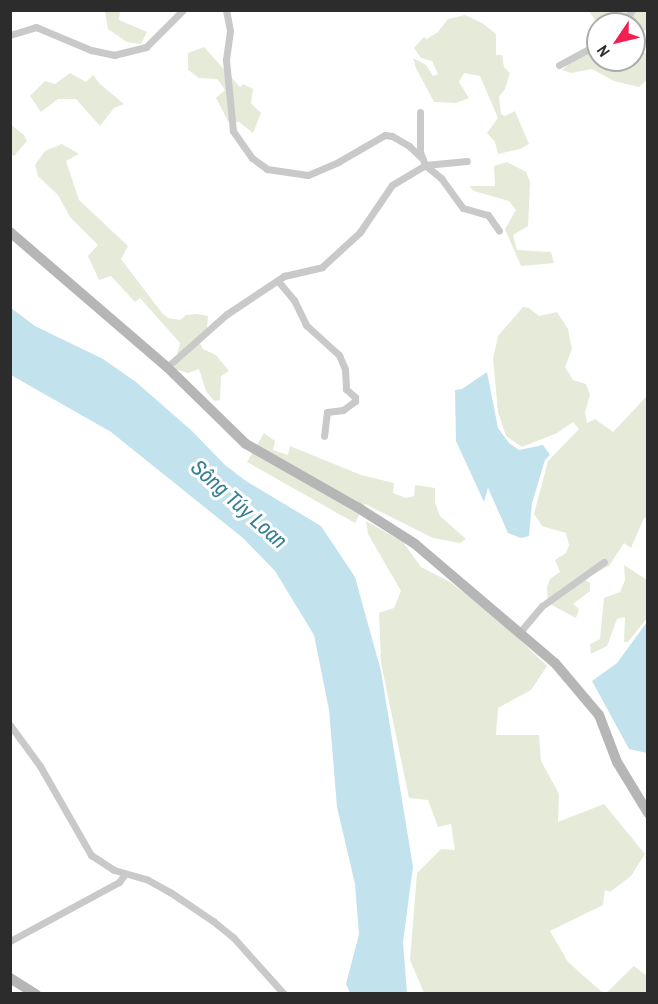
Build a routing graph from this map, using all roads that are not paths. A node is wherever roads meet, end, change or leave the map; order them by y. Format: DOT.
graph roads {
  1 [pos="183,10"];
  2 [pos="226,10"];
  3 [pos="10,35"];
  4 [pos="586,50"];
  5 [pos="559,65"];
  6 [pos="420,112"];
  7 [pos="424,162"];
  8 [pos="467,162"];
  9 [pos="499,231"];
  10 [pos="10,232"];
  11 [pos="278,281"];
  12 [pos="166,367"];
  13 [pos="324,436"];
  14 [pos="604,562"];
  15 [pos="520,632"];
  16 [pos="10,725"];
  17 [pos="648,813"];
  18 [pos="124,874"];
  19 [pos="10,940"];
  20 [pos="10,978"];
  21 [pos="36,993"];
  22 [pos="284,993"];
  1 -- 3 [label="street"];
  2 -- 7 [label="street"];
  4 -- 5 [label="street"];
  6 -- 7 [label="street"];
  7 -- 8 [label="street"];
  7 -- 9 [label="street"];
  7 -- 11 [label="street"];
  10 -- 12 [label="street"];
  11 -- 12 [label="street"];
  11 -- 13 [label="street"];
  12 -- 15 [label="street"];
  14 -- 15 [label="street"];
  15 -- 17 [label="street"];
  16 -- 18 [label="street"];
  18 -- 19 [label="street"];
  18 -- 22 [label="street"];
  20 -- 21 [label="street"];
}
